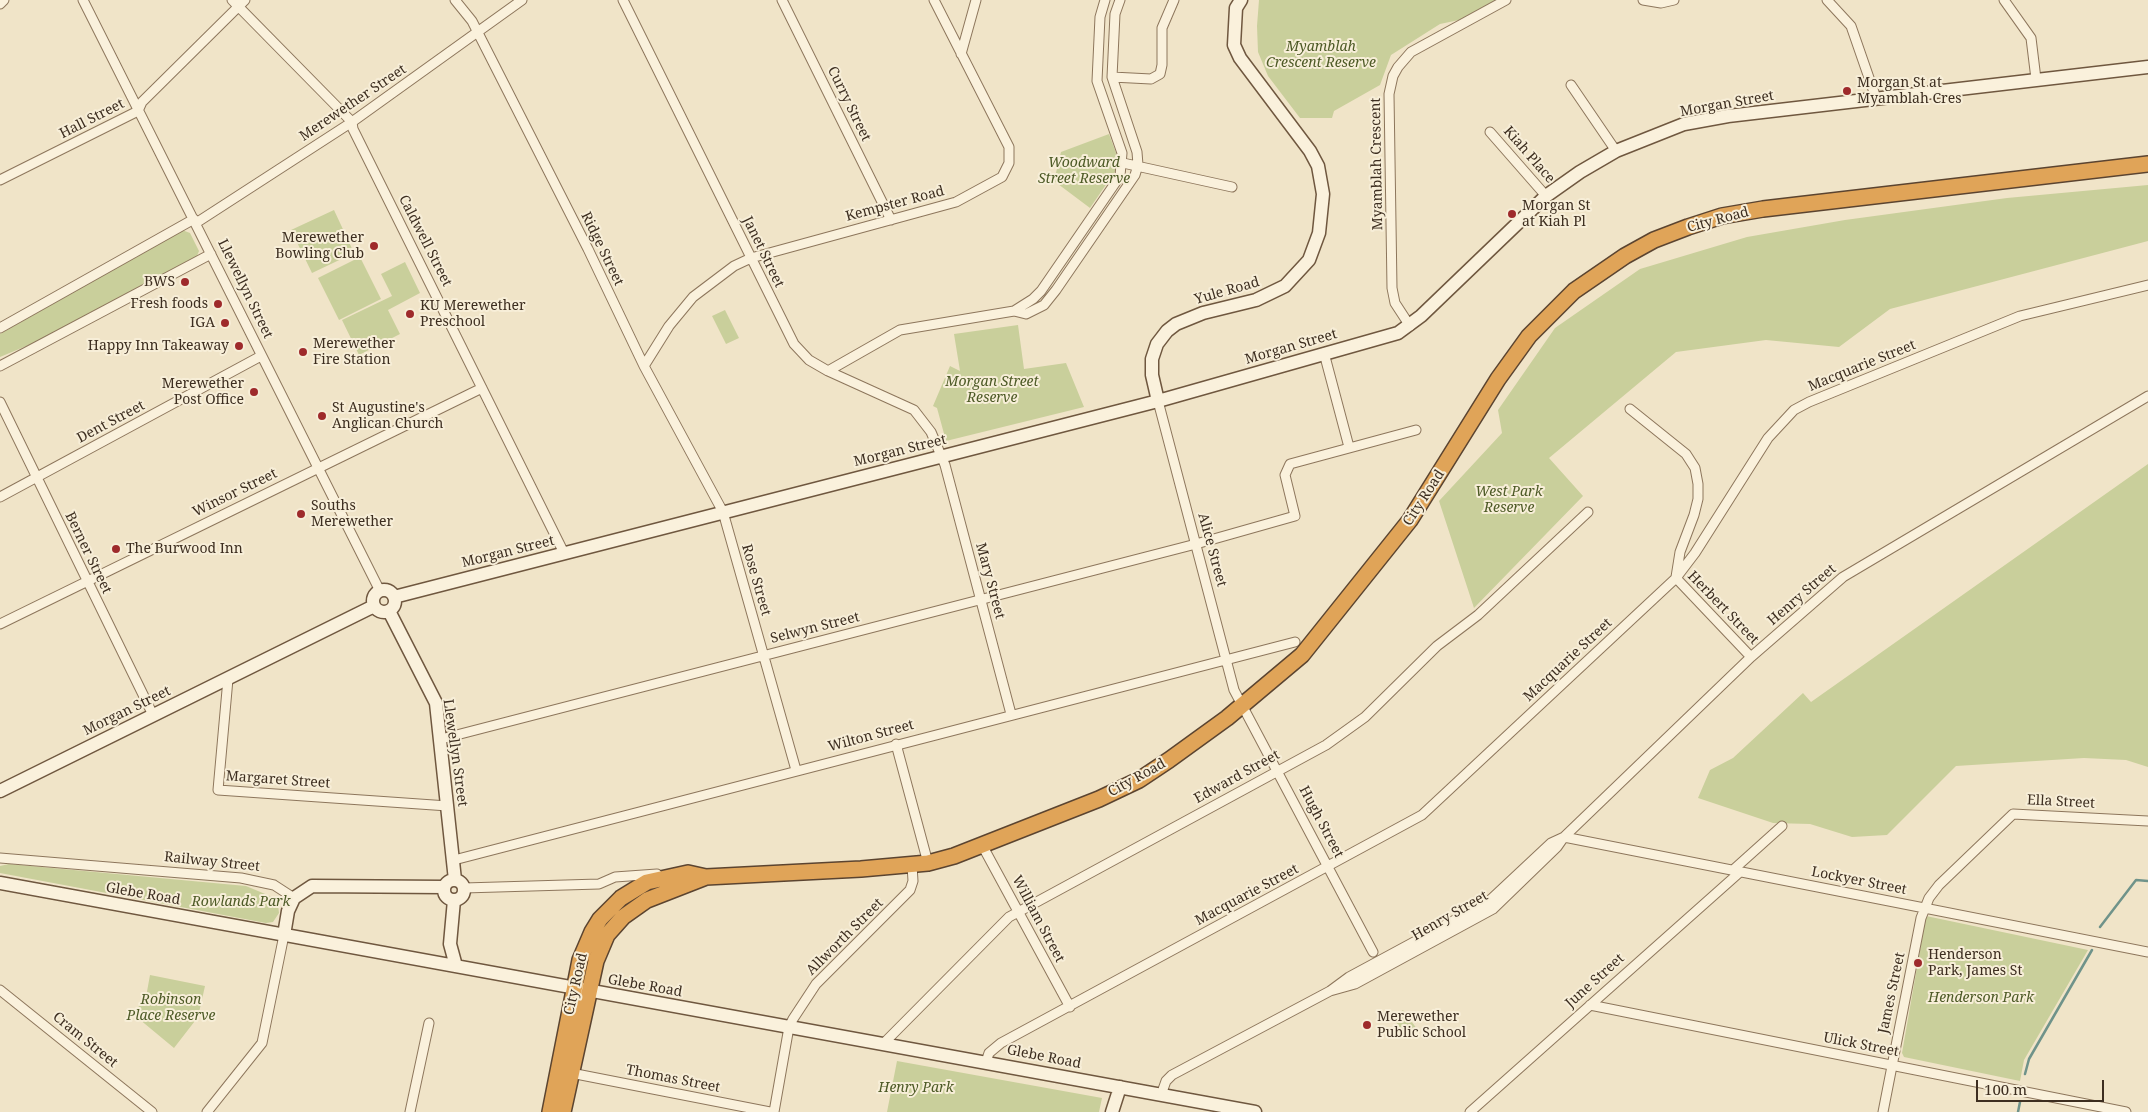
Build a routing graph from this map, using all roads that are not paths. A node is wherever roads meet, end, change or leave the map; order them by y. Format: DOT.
graph roads {
  1 [pos="4,0"];
  2 [pos="83,0"];
  3 [pos="455,0"];
  4 [pos="522,0"];
  5 [pos="623,0"];
  6 [pos="782,0"];
  7 [pos="934,0"];
  8 [pos="976,0"];
  9 [pos="1105,0"];
  10 [pos="1120,0"];
  11 [pos="1174,0"];
  12 [pos="1241,0"];
  13 [pos="1506,0"];
  14 [pos="1643,0"];
  15 [pos="1674,0"];
  16 [pos="1827,0"];
  17 [pos="2004,0"];
  18 [pos="238,2"];
  19 [pos="0,4"];
  20 [pos="478,32"];
  21 [pos="960,54"];
  22 [pos="2148,67"];
  23 [pos="1112,77"];
  24 [pos="2036,79"];
  25 [pos="1571,86"];
  26 [pos="1876,98"];
  27 [pos="138,111"];
  28 [pos="352,122"];
  29 [pos="1490,132"];
  30 [pos="1616,151"];
  31 [pos="1123,164"];
  32 [pos="2148,164"];
  33 [pos="1138,165"];
  34 [pos="0,180"];
  35 [pos="1232,187"];
  36 [pos="1546,196"];
  37 [pos="891,220"];
  38 [pos="195,221"];
  39 [pos="211,254"];
  40 [pos="751,258"];
  41 [pos="2148,286"];
  42 [pos="1014,311"];
  43 [pos="1410,326"];
  44 [pos="0,328"];
  45 [pos="1324,353"];
  46 [pos="261,356"];
  47 [pos="0,366"];
  48 [pos="644,366"];
  49 [pos="828,371"];
  50 [pos="482,388"];
  51 [pos="2148,396"];
  52 [pos="1158,400"];
  53 [pos="0,402"];
  54 [pos="1630,409"];
  55 [pos="1416,430"];
  56 [pos="1349,447"];
  57 [pos="941,456"];
  58 [pos="317,468"];
  59 [pos="37,478"];
  60 [pos="0,497"];
  61 [pos="723,512"];
  62 [pos="1588,512"];
  63 [pos="1196,544"];
  64 [pos="564,553"];
  65 [pos="1676,578"];
  66 [pos="87,581"];
  67 [pos="380,591"];
  68 [pos="394,597"];
  69 [pos="980,600"];
  70 [pos="374,606"];
  71 [pos="389,611"];
  72 [pos="0,624"];
  73 [pos="1295,642"];
  74 [pos="764,656"];
  75 [pos="1751,657"];
  76 [pos="1225,659"];
  77 [pos="228,679"];
  78 [pos="1241,706"];
  79 [pos="1011,714"];
  80 [pos="153,715"];
  81 [pos="441,739"];
  82 [pos="896,744"];
  83 [pos="796,770"];
  84 [pos="1278,771"];
  85 [pos="0,791"];
  86 [pos="448,806"];
  87 [pos="2148,820"];
  88 [pos="1782,826"];
  89 [pos="1564,837"];
  90 [pos="982,845"];
  91 [pos="0,858"];
  92 [pos="454,860"];
  93 [pos="928,863"];
  94 [pos="912,865"];
  95 [pos="1329,867"];
  96 [pos="1736,871"];
  97 [pos="688,873"];
  98 [pos="706,876"];
  99 [pos="0,883"];
  100 [pos="454,885"];
  101 [pos="294,898"];
  102 [pos="1924,908"];
  103 [pos="1020,912"];
  104 [pos="284,935"];
  105 [pos="1373,952"];
  106 [pos="2148,952"];
  107 [pos="456,966"];
  108 [pos="574,988"];
  109 [pos="0,990"];
  110 [pos="589,991"];
  111 [pos="1590,1005"];
  112 [pos="1070,1007"];
  113 [pos="428,1023"];
  114 [pos="789,1027"];
  115 [pos="884,1043"];
  116 [pos="986,1062"];
  117 [pos="1892,1065"];
  118 [pos="571,1073"];
  119 [pos="1120,1087"];
  120 [pos="1161,1095"];
  121 [pos="152,1112"];
  122 [pos="207,1112"];
  123 [pos="410,1112"];
  124 [pos="550,1112"];
  125 [pos="563,1112"];
  126 [pos="770,1112"];
  127 [pos="774,1112"];
  128 [pos="1112,1112"];
  129 [pos="1255,1112"];
  130 [pos="1470,1112"];
  131 [pos="1883,1112"];
  132 [pos="2126,1112"];
  1 -- 19 [label="street"];
  2 -- 27 [label="street, Llewellyn Street"];
  3 -- 20 [label="street, Ridge Street"];
  4 -- 20 [label="street, Merewether Street"];
  5 -- 40 [label="street, Janet Street"];
  6 -- 37 [label="street, Curry Street"];
  7 -- 21 [label="street, Kempster Road"];
  8 -- 21 [label="street"];
  9 -- 31 [label="street"];
  10 -- 23 [label="street"];
  11 -- 23 [label="street"];
  12 -- 52 [label="street, Yule Road"];
  13 -- 43 [label="street, Myamblah Crescent"];
  14 -- 15 [label="street"];
  16 -- 26 [label="street"];
  17 -- 24 [label="street"];
  18 -- 27 [label="street, Hall Street"];
  18 -- 28 [label="street, Caldwell Street"];
  20 -- 28 [label="street, Merewether Street"];
  20 -- 48 [label="street, Ridge Street"];
  21 -- 37 [label="street, Kempster Road"];
  22 -- 24 [label="street, Morgan Street"];
  23 -- 33 [label="street"];
  24 -- 26 [label="street, Morgan Street"];
  25 -- 30 [label="street"];
  26 -- 30 [label="street, Morgan Street"];
  27 -- 34 [label="street, Hall Street"];
  27 -- 38 [label="street, Llewellyn Street"];
  28 -- 38 [label="street, Merewether Street"];
  28 -- 50 [label="street, Caldwell Street"];
  29 -- 36 [label="street, Kiah Place"];
  30 -- 36 [label="street, Morgan Street"];
  31 -- 33 [label="street"];
  31 -- 42 [label="street"];
  32 -- 78 [label="highway, City Road"];
  33 -- 35 [label="street"];
  33 -- 42 [label="street"];
  36 -- 43 [label="street, Morgan Street"];
  37 -- 40 [label="street, Kempster Road"];
  38 -- 39 [label="street, Llewellyn Street"];
  38 -- 44 [label="street, Merewether Street"];
  39 -- 46 [label="street, Llewellyn Street"];
  39 -- 47 [label="street"];
  40 -- 48 [label="street, Kempster Road"];
  40 -- 49 [label="street, Janet Street"];
  41 -- 65 [label="street, Macquarie Street"];
  42 -- 49 [label="street"];
  43 -- 45 [label="street, Morgan Street"];
  45 -- 52 [label="street, Morgan Street"];
  45 -- 56 [label="street"];
  46 -- 58 [label="street, Llewellyn Street"];
  46 -- 59 [label="street, Dent Street"];
  48 -- 61 [label="street, Ridge Street"];
  49 -- 57 [label="street, Janet Street"];
  50 -- 58 [label="street, Winsor Street"];
  50 -- 64 [label="street, Caldwell Street"];
  51 -- 75 [label="street, Henry Street"];
  52 -- 57 [label="street, Morgan Street"];
  52 -- 63 [label="street, Alice Street"];
  53 -- 59 [label="street, Berner Street"];
  54 -- 65 [label="street"];
  55 -- 56 [label="street"];
  56 -- 63 [label="street, Selwyn Street"];
  57 -- 61 [label="street, Morgan Street"];
  57 -- 69 [label="street, Mary Street"];
  58 -- 66 [label="street, Winsor Street"];
  58 -- 67 [label="street, Llewellyn Street"];
  59 -- 60 [label="street, Dent Street"];
  59 -- 66 [label="street, Berner Street"];
  61 -- 64 [label="street, Morgan Street"];
  61 -- 74 [label="street, Rose Street"];
  62 -- 84 [label="street, Edward Street"];
  63 -- 69 [label="street, Selwyn Street"];
  63 -- 76 [label="street, Alice Street"];
  64 -- 68 [label="street, Morgan Street"];
  65 -- 75 [label="street, Herbert Street"];
  65 -- 95 [label="street, Macquarie Street"];
  66 -- 72 [label="street, Winsor Street"];
  66 -- 80 [label="street, Berner Street"];
  67 -- 68 [label="street"];
  67 -- 70 [label="street"];
  68 -- 71 [label="street"];
  69 -- 74 [label="street, Selwyn Street"];
  69 -- 79 [label="street, Mary Street"];
  70 -- 71 [label="street"];
  70 -- 77 [label="street, Morgan Street"];
  71 -- 81 [label="street, Llewellyn Street"];
  73 -- 76 [label="street, Wilton Street"];
  74 -- 81 [label="street, Selwyn Street"];
  74 -- 83 [label="street, Rose Street"];
  75 -- 89 [label="street, Henry Street"];
  76 -- 78 [label="street, Alice Street"];
  76 -- 79 [label="street, Wilton Street"];
  77 -- 80 [label="street, Morgan Street"];
  77 -- 86 [label="street, Margaret Street"];
  78 -- 84 [label="street, Hugh Street"];
  78 -- 90 [label="highway, City Road"];
  79 -- 82 [label="street, Wilton Street"];
  80 -- 85 [label="street, Morgan Street"];
  81 -- 86 [label="street, Llewellyn Street"];
  82 -- 83 [label="street, Wilton Street"];
  82 -- 93 [label="street"];
  83 -- 92 [label="street, Wilton Street"];
  84 -- 95 [label="street, Hugh Street"];
  84 -- 103 [label="street, Edward Street"];
  86 -- 92 [label="street, Llewellyn Street"];
  87 -- 102 [label="street, Ella Street"];
  88 -- 96 [label="street, June Street"];
  89 -- 96 [label="street, Lockyer Street"];
  89 -- 120 [label="street, Henry Street"];
  90 -- 93 [label="highway, City Road"];
  90 -- 103 [label="street, William Street"];
  91 -- 101 [label="street, Railway Street"];
  92 -- 100 [label="street, Llewellyn Street"];
  93 -- 94 [label="highway, City Road"];
  94 -- 98 [label="highway, City Road"];
  94 -- 114 [label="street, Allworth Street"];
  95 -- 105 [label="street, Hugh Street"];
  95 -- 112 [label="street, Macquarie Street"];
  96 -- 102 [label="street, Lockyer Street"];
  96 -- 111 [label="street, June Street"];
  97 -- 98 [label="highway, City Road"];
  97 -- 100 [label="street"];
  97 -- 108 [label="highway, City Road"];
  98 -- 110 [label="highway, City Road"];
  99 -- 104 [label="street, Glebe Road"];
  100 -- 101 [label="street"];
  100 -- 107 [label="street"];
  101 -- 104 [label="street"];
  102 -- 106 [label="street, Lockyer Street"];
  102 -- 117 [label="street, James Street"];
  103 -- 112 [label="street, William Street"];
  103 -- 115 [label="street, Edward Street"];
  104 -- 107 [label="street, Glebe Road"];
  104 -- 122 [label="street"];
  107 -- 108 [label="street, Glebe Road"];
  108 -- 110 [label="street, Glebe Road"];
  108 -- 124 [label="highway, City Road"];
  109 -- 121 [label="street, Cram Street"];
  110 -- 114 [label="street, Glebe Road"];
  110 -- 118 [label="highway, City Road"];
  111 -- 117 [label="street, Ulick Street"];
  111 -- 130 [label="street, June Street"];
  112 -- 116 [label="street, Macquarie Street"];
  113 -- 123 [label="street"];
  114 -- 115 [label="street, Glebe Road"];
  114 -- 127 [label="street"];
  115 -- 116 [label="street, Glebe Road"];
  116 -- 119 [label="street, Glebe Road"];
  117 -- 131 [label="street, James Street"];
  117 -- 132 [label="street, Ulick Street"];
  118 -- 125 [label="highway, City Road"];
  118 -- 126 [label="street, Thomas Street"];
  119 -- 120 [label="street, Glebe Road"];
  119 -- 128 [label="street"];
  120 -- 129 [label="street, Glebe Road"];
}
